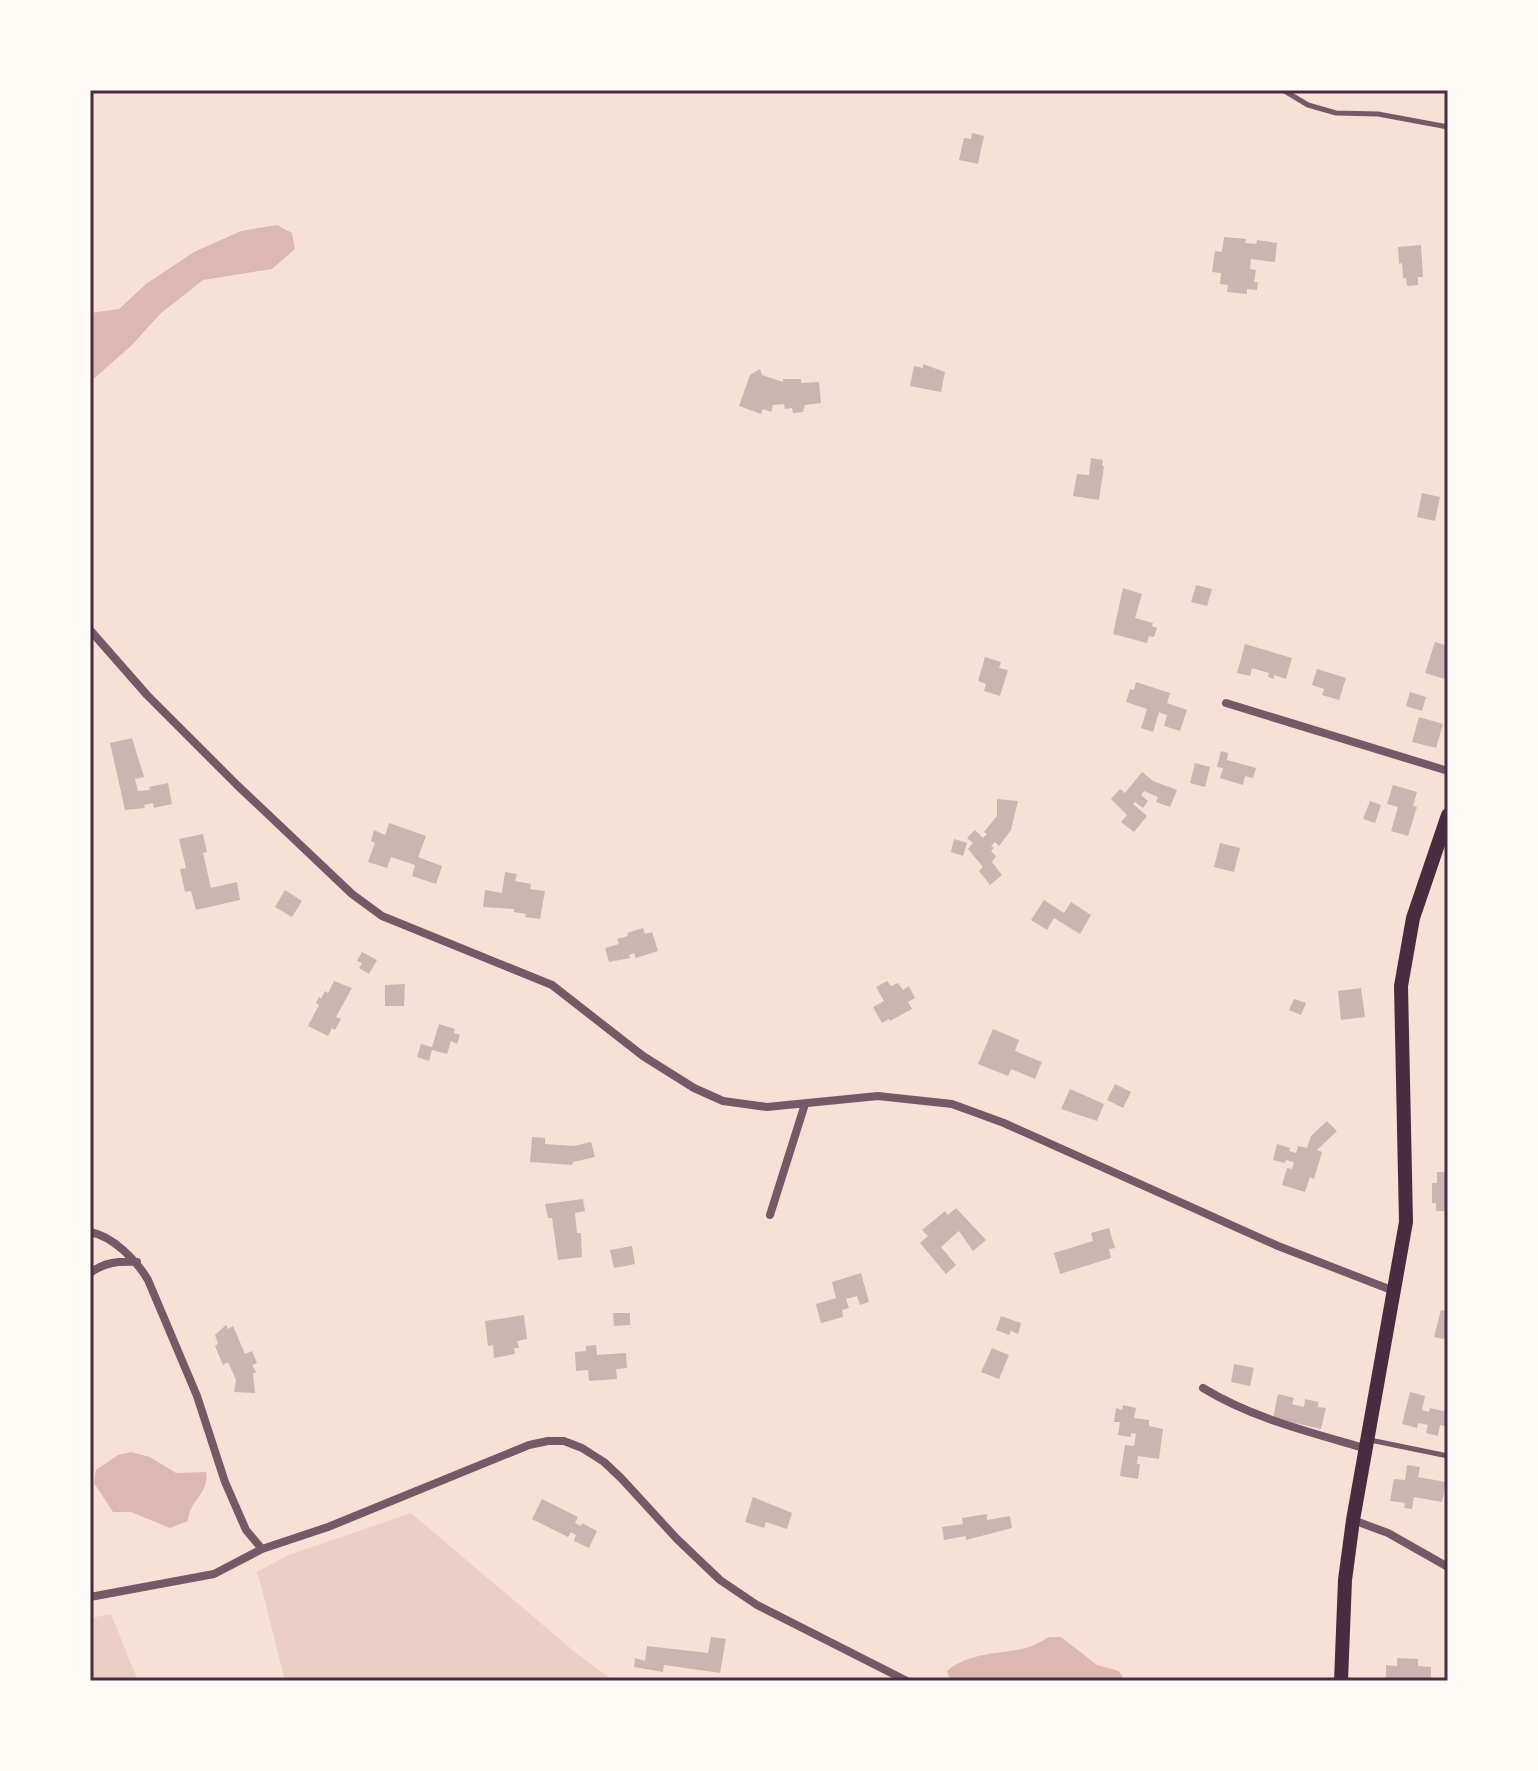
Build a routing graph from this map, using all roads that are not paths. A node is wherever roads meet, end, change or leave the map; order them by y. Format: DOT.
graph roads {
  1 [pos="1283,90"];
  2 [pos="1448,127"];
  3 [pos="90,630"];
  4 [pos="1226,703"];
  5 [pos="1448,771"];
  6 [pos="1448,815"];
  7 [pos="805,1104"];
  8 [pos="770,1215"];
  9 [pos="90,1232"];
  10 [pos="138,1262"];
  11 [pos="90,1273"];
  12 [pos="1394,1291"];
  13 [pos="1203,1388"];
  14 [pos="1364,1444"];
  15 [pos="1448,1456"];
  16 [pos="1353,1520"];
  17 [pos="262,1549"];
  18 [pos="1448,1567"];
  19 [pos="90,1597"];
  20 [pos="907,1681"];
  21 [pos="1341,1681"];
  1 -- 2 [label="lane"];
  3 -- 7 [label="street"];
  4 -- 5 [label="street"];
  6 -- 12 [label="main road"];
  7 -- 8 [label="street"];
  7 -- 12 [label="street"];
  9 -- 10 [label="street"];
  10 -- 11 [label="street"];
  10 -- 17 [label="street"];
  12 -- 14 [label="main road"];
  13 -- 14 [label="street"];
  14 -- 15 [label="lane"];
  14 -- 16 [label="main road"];
  16 -- 18 [label="street"];
  16 -- 21 [label="main road"];
  17 -- 19 [label="street"];
  17 -- 20 [label="street"];
}
